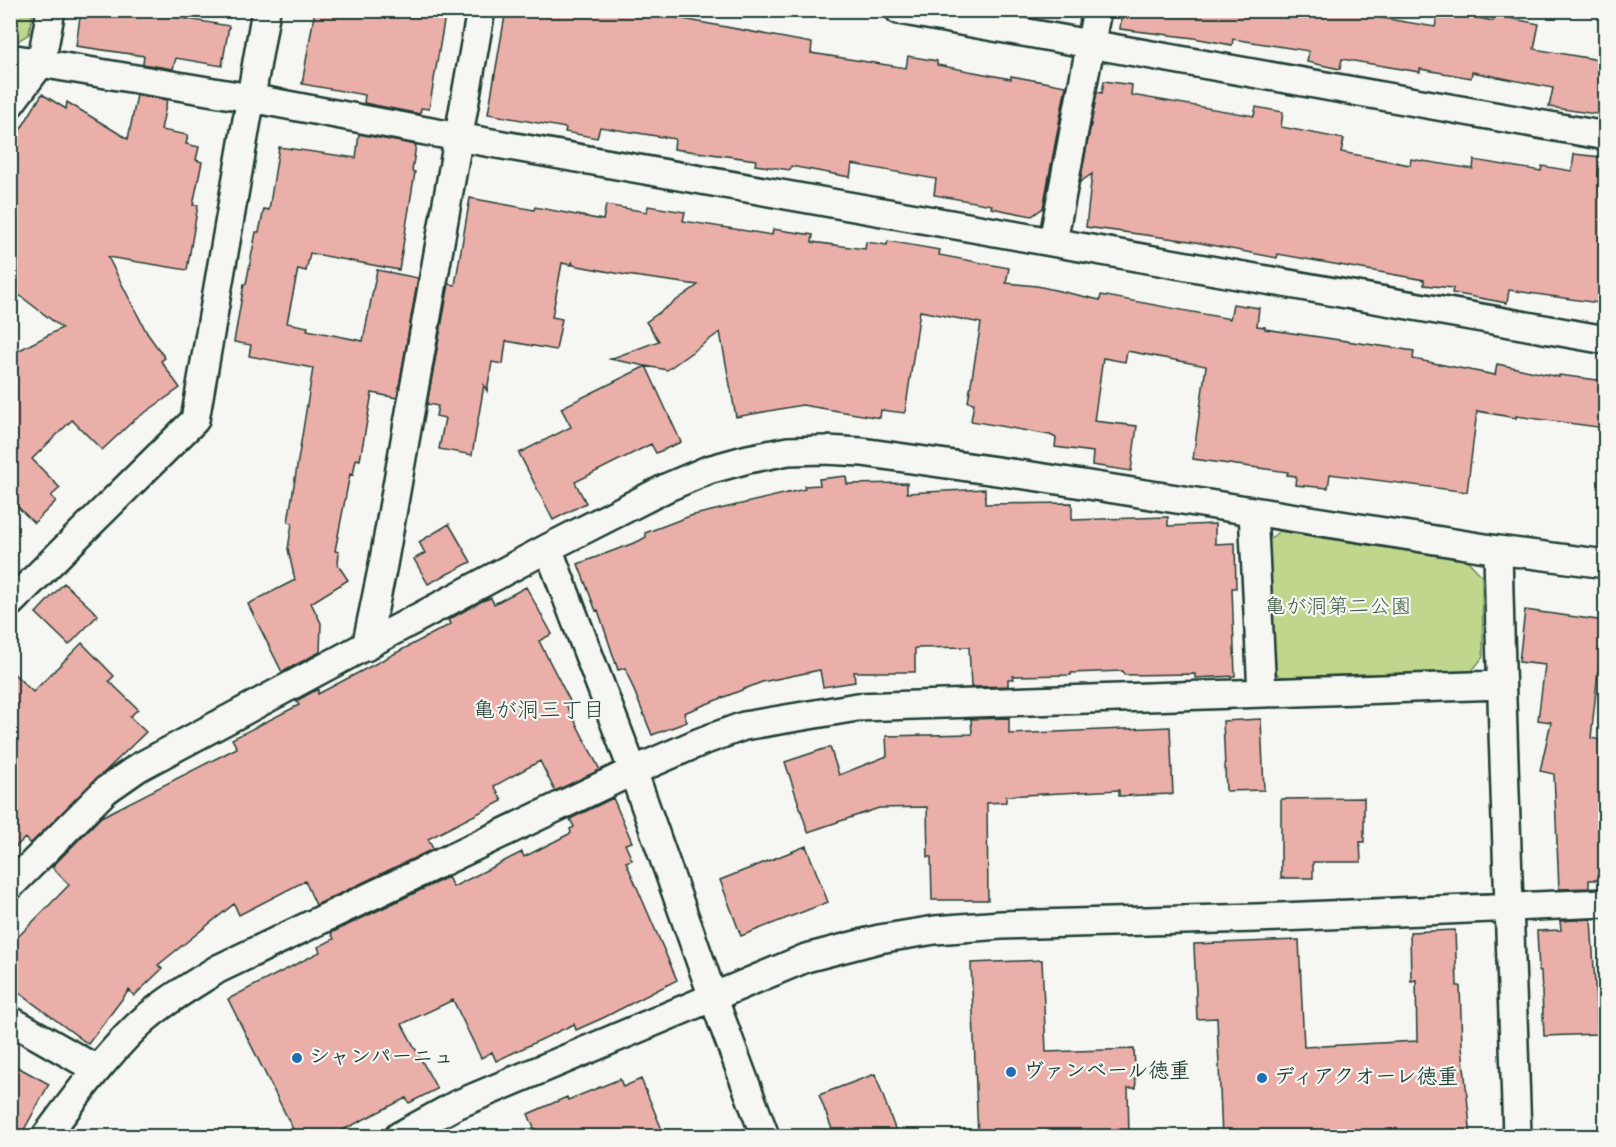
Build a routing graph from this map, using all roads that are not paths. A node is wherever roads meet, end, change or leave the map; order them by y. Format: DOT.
graph roads {
  1 [pos="51,10"];
  2 [pos="266,10"];
  3 [pos="481,10"];
  4 [pos="899,10"];
  5 [pos="1097,10"];
  6 [pos="1092,44"];
  7 [pos="10,58"];
  8 [pos="41,63"];
  9 [pos="250,98"];
  10 [pos="10,104"];
  11 [pos="1605,136"];
  12 [pos="458,137"];
  13 [pos="1053,241"];
  14 [pos="1605,340"];
  15 [pos="1253,511"];
  16 [pos="548,548"];
  17 [pos="1498,550"];
  18 [pos="1605,564"];
  19 [pos="10,603"];
  20 [pos="366,647"];
  21 [pos="1501,685"];
  22 [pos="1263,693"];
  23 [pos="633,771"];
  24 [pos="10,886"];
  25 [pos="1605,903"];
  26 [pos="1510,908"];
  27 [pos="713,997"];
  28 [pos="10,1020"];
  29 [pos="96,1069"];
  30 [pos="46,1137"];
  31 [pos="399,1137"];
  32 [pos="765,1137"];
  33 [pos="1517,1137"];
  1 -- 8 [label="street"];
  2 -- 9 [label="street"];
  3 -- 12 [label="street"];
  4 -- 6 [label="street"];
  5 -- 6 [label="street"];
  6 -- 11 [label="street"];
  6 -- 13 [label="street"];
  7 -- 8 [label="street"];
  8 -- 9 [label="street"];
  8 -- 10 [label="street"];
  9 -- 12 [label="street"];
  9 -- 19 [label="street"];
  12 -- 13 [label="street"];
  12 -- 20 [label="street"];
  13 -- 14 [label="street"];
  15 -- 16 [label="street"];
  15 -- 17 [label="street"];
  15 -- 22 [label="street"];
  16 -- 20 [label="street"];
  16 -- 23 [label="street"];
  17 -- 18 [label="street"];
  17 -- 21 [label="street"];
  20 -- 24 [label="street"];
  21 -- 22 [label="street"];
  21 -- 26 [label="street"];
  22 -- 23 [label="street"];
  23 -- 27 [label="street"];
  23 -- 29 [label="street"];
  25 -- 26 [label="street"];
  26 -- 27 [label="street"];
  26 -- 33 [label="street"];
  27 -- 31 [label="street"];
  27 -- 32 [label="street"];
  28 -- 29 [label="street"];
  29 -- 30 [label="street"];
}
